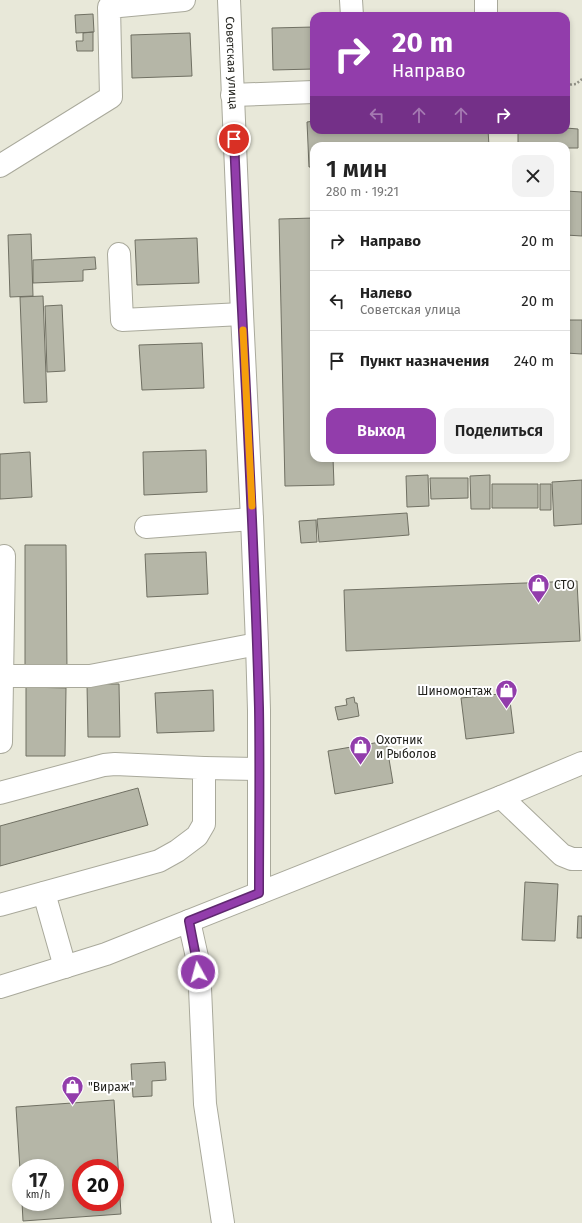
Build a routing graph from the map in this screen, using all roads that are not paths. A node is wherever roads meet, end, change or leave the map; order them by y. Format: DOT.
graph roads {
  1 [pos="184,0"];
  2 [pos="229,0"];
  3 [pos="351,0"];
  4 [pos="486,0"];
  5 [pos="352,12"];
  6 [pos="486,12"];
  7 [pos="310,92"];
  8 [pos="232,95"];
  9 [pos="0,166"];
  10 [pos="119,254"];
  11 [pos="242,314"];
  12 [pos="252,519"];
  13 [pos="146,527"];
  14 [pos="4,556"];
  15 [pos="256,644"];
  16 [pos="2,676"];
  17 [pos="1,742"];
  18 [pos="582,763"];
  19 [pos="204,768"];
  20 [pos="259,769"];
  21 [pos="0,794"];
  22 [pos="501,797"];
  23 [pos="582,859"];
  24 [pos="44,893"];
  25 [pos="259,893"];
  26 [pos="0,905"];
  27 [pos="189,921"];
  28 [pos="66,967"];
  29 [pos="0,987"];
  30 [pos="223,1223"];
  1 -- 9 [label="street"];
  2 -- 8 [label="street, Советская улица"];
  3 -- 5 [label="street"];
  4 -- 6 [label="street"];
  7 -- 8 [label="street"];
  8 -- 11 [label="street, Советская улица"];
  10 -- 11 [label="street"];
  11 -- 12 [label="street, Советская улица"];
  12 -- 13 [label="street"];
  12 -- 15 [label="street, Советская улица"];
  14 -- 16 [label="street"];
  15 -- 16 [label="street"];
  15 -- 20 [label="street, Советская улица"];
  16 -- 17 [label="street"];
  18 -- 22 [label="street"];
  19 -- 20 [label="street"];
  19 -- 21 [label="street"];
  19 -- 24 [label="street"];
  20 -- 25 [label="street, Советская улица"];
  22 -- 23 [label="street"];
  22 -- 25 [label="street"];
  24 -- 26 [label="street"];
  24 -- 28 [label="street"];
  25 -- 27 [label="street"];
  27 -- 28 [label="street"];
  27 -- 30 [label="street"];
  28 -- 29 [label="street"];
}
